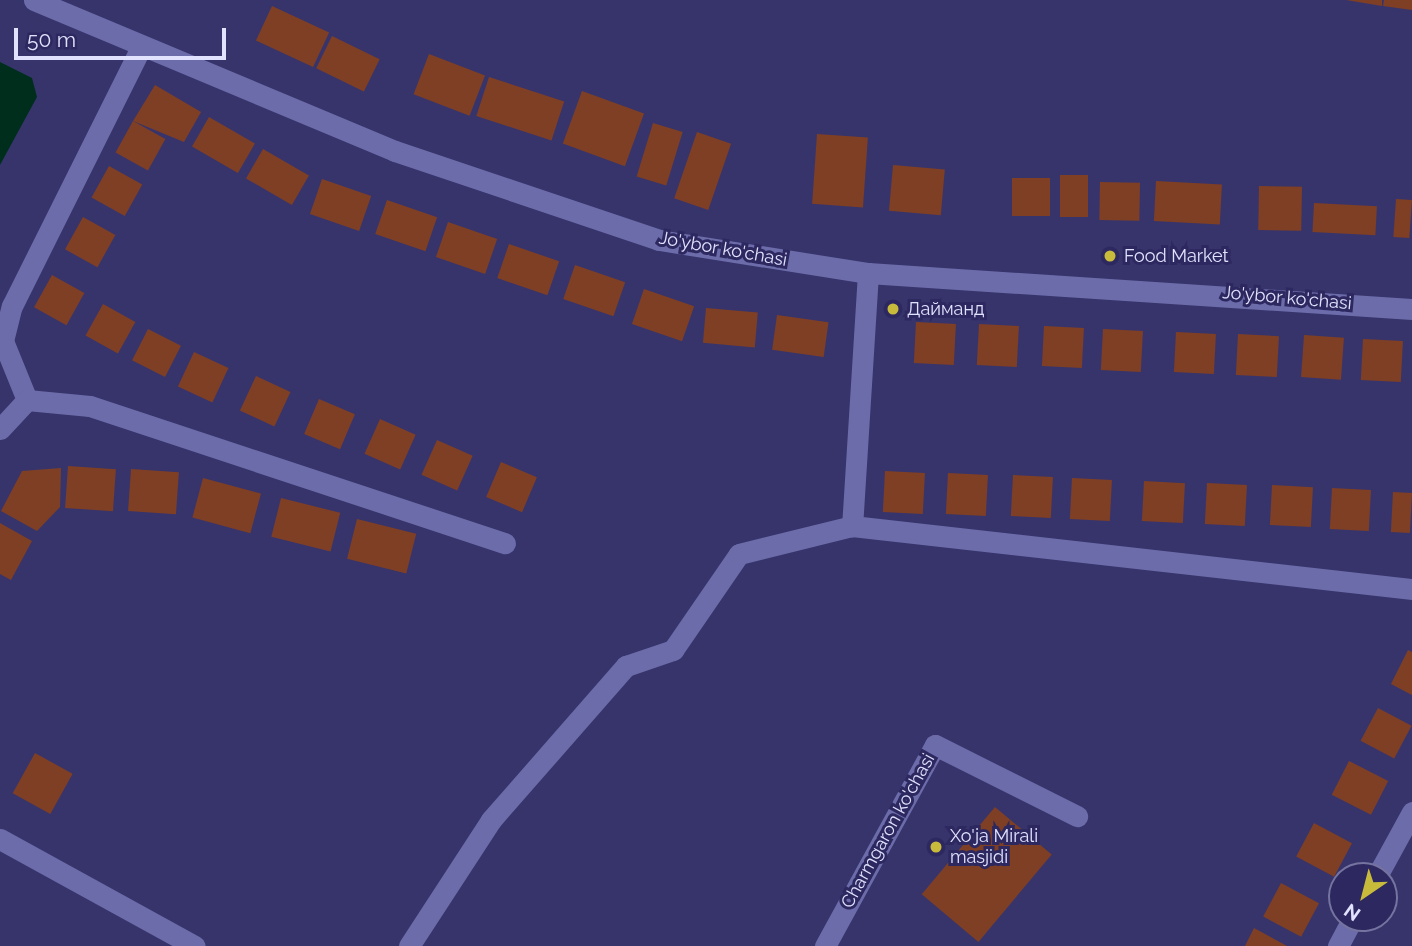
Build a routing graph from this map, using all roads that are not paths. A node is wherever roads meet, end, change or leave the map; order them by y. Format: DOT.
graph roads {
  1 [pos="34,0"];
  2 [pos="141,47"];
  3 [pos="868,273"];
  4 [pos="1412,309"];
  5 [pos="27,400"];
  6 [pos="0,429"];
  7 [pos="852,526"];
  8 [pos="505,543"];
  9 [pos="1412,589"];
  10 [pos="1412,813"];
  11 [pos="1077,816"];
  12 [pos="0,839"];
  13 [pos="1385,862"];
  14 [pos="195,946"];
  15 [pos="409,946"];
  16 [pos="825,946"];
  1 -- 2 [label="street, Jo'ybor ko'chasi"];
  2 -- 3 [label="street, Jo'ybor ko'chasi"];
  2 -- 5 [label="street"];
  3 -- 4 [label="street, Jo'ybor ko'chasi"];
  3 -- 7 [label="street"];
  5 -- 6 [label="street"];
  5 -- 8 [label="street"];
  7 -- 9 [label="street"];
  7 -- 15 [label="street"];
  10 -- 13 [label="street"];
  11 -- 16 [label="street, Charmgaron ko'chasi"];
  12 -- 14 [label="street"];
}
